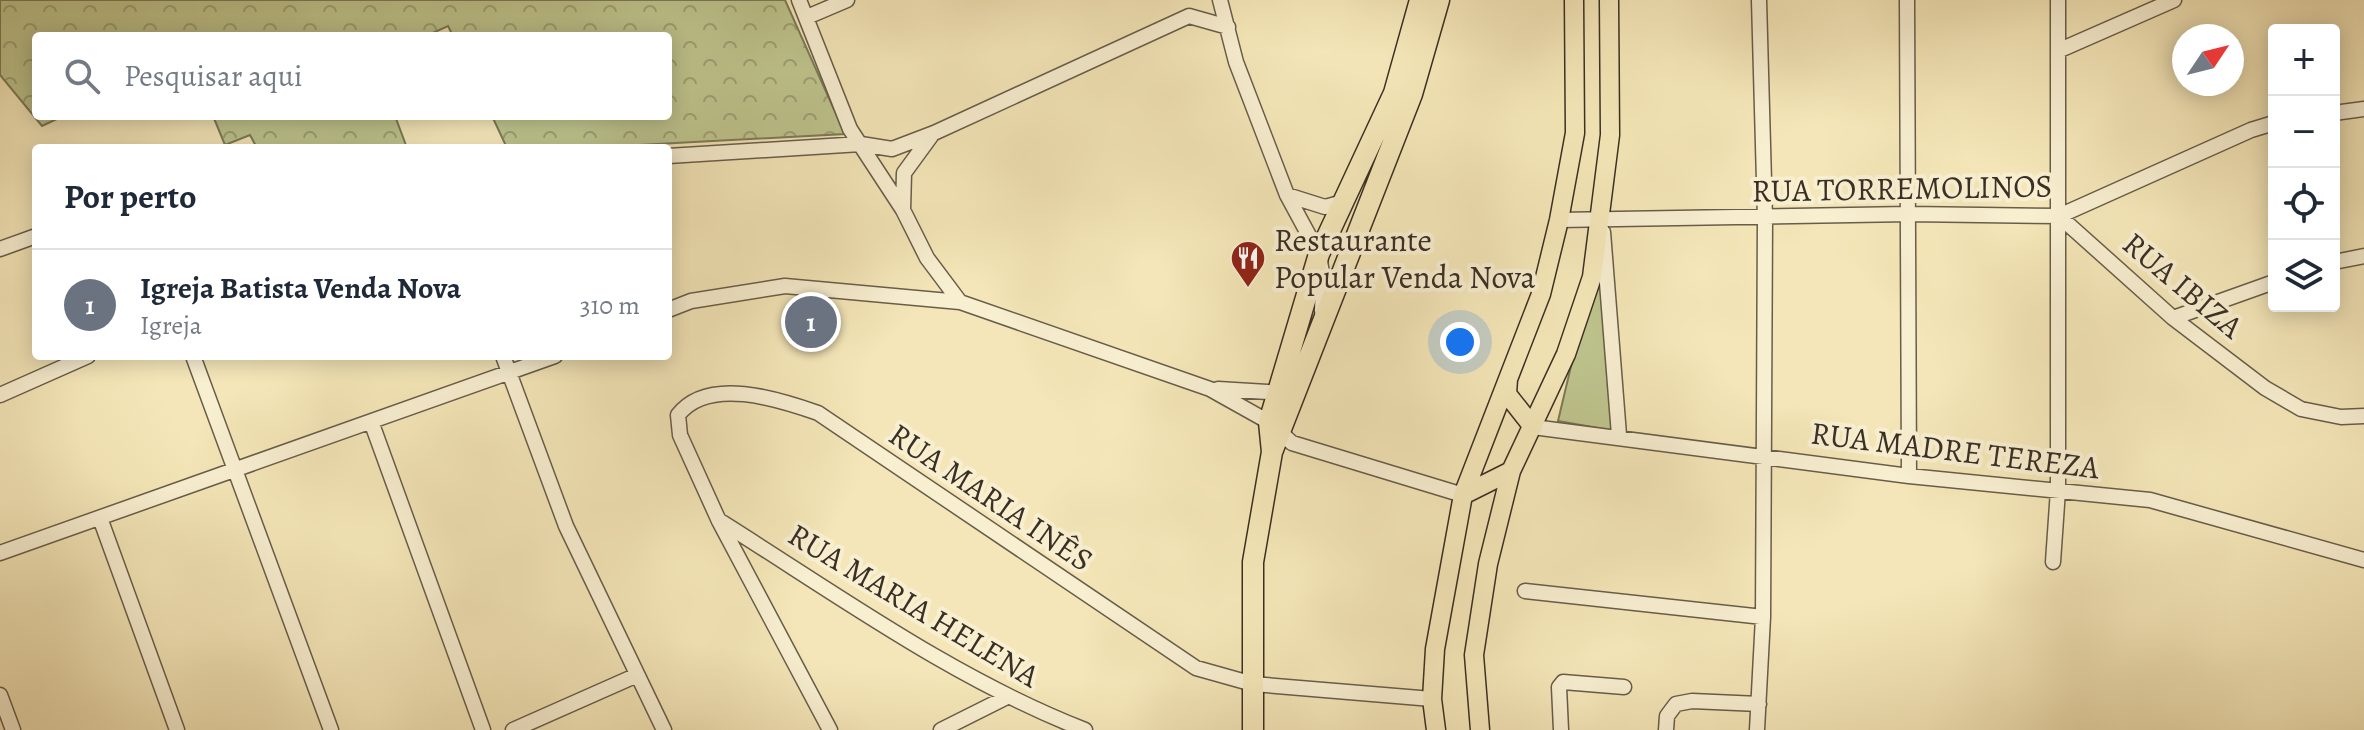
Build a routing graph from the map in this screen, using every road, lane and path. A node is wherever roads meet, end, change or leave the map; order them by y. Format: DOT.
graph roads {
  1 [pos="799,0"];
  2 [pos="847,0"];
  3 [pos="1220,0"];
  4 [pos="1439,0"];
  5 [pos="1574,0"];
  6 [pos="1609,0"];
  7 [pos="1759,0"];
  8 [pos="1907,0"];
  9 [pos="2058,0"];
  10 [pos="2174,0"];
  11 [pos="1413,5"];
  12 [pos="807,17"];
  13 [pos="1228,27"];
  14 [pos="2060,50"];
  15 [pos="2364,109"];
  16 [pos="2340,112"];
  17 [pos="2268,125"];
  18 [pos="934,133"];
  19 [pos="861,144"];
  20 [pos="672,156"];
  21 [pos="1287,195"];
  22 [pos="1343,202"];
  23 [pos="903,210"];
  24 [pos="1909,214"];
  25 [pos="2059,216"];
  26 [pos="1765,218"];
  27 [pos="1602,219"];
  28 [pos="1559,220"];
  29 [pos="32,237"];
  30 [pos="0,249"];
  31 [pos="1319,254"];
  32 [pos="2364,256"];
  33 [pos="2340,261"];
  34 [pos="2268,284"];
  35 [pos="960,302"];
  36 [pos="672,308"];
  37 [pos="2173,318"];
  38 [pos="1321,332"];
  39 [pos="1517,350"];
  40 [pos="79,360"];
  41 [pos="194,360"];
  42 [pos="504,360"];
  43 [pos="546,360"];
  44 [pos="510,375"];
  45 [pos="1210,389"];
  46 [pos="1285,393"];
  47 [pos="0,395"];
  48 [pos="2364,416"];
  49 [pos="372,424"];
  50 [pos="1533,427"];
  51 [pos="1619,435"];
  52 [pos="1274,437"];
  53 [pos="1761,455"];
  54 [pos="234,470"];
  55 [pos="1511,471"];
  56 [pos="1909,476"];
  57 [pos="2058,490"];
  58 [pos="1463,495"];
  59 [pos="100,518"];
  60 [pos="719,521"];
  61 [pos="0,553"];
  62 [pos="2364,560"];
  63 [pos="2053,562"];
  64 [pos="1525,591"];
  65 [pos="1763,617"];
  66 [pos="635,676"];
  67 [pos="1253,684"];
  68 [pos="1624,687"];
  69 [pos="0,695"];
  70 [pos="1007,697"];
  71 [pos="1432,699"];
  72 [pos="1759,704"];
  73 [pos="13,730"];
  74 [pos="177,730"];
  75 [pos="331,730"];
  76 [pos="483,730"];
  77 [pos="513,730"];
  78 [pos="664,730"];
  79 [pos="830,730"];
  80 [pos="941,730"];
  81 [pos="1085,730"];
  82 [pos="1253,730"];
  83 [pos="1436,730"];
  84 [pos="1480,730"];
  85 [pos="1561,730"];
  86 [pos="1666,730"];
  87 [pos="1757,730"];
  1 -- 12 [label="street"];
  2 -- 12 [label="street"];
  3 -- 13 [label="street"];
  4 -- 38 [label="highway"];
  5 -- 28 [label="main road"];
  6 -- 27 [label="main road"];
  7 -- 26 [label="street"];
  8 -- 24 [label="street"];
  9 -- 14 [label="street"];
  10 -- 14 [label="street"];
  11 -- 22 [label="highway"];
  12 -- 19 [label="street"];
  13 -- 18 [label="street"];
  13 -- 21 [label="street"];
  14 -- 25 [label="street"];
  15 -- 16 [label="street"];
  17 -- 25 [label="street, RUA TORREMOLINOS"];
  18 -- 19 [label="street"];
  18 -- 23 [label="street"];
  19 -- 20 [label="street"];
  19 -- 23 [label="street"];
  21 -- 22 [label="street"];
  21 -- 31 [label="street"];
  22 -- 31 [label="highway"];
  23 -- 35 [label="street"];
  24 -- 25 [label="street, RUA TORREMOLINOS"];
  24 -- 26 [label="street, RUA TORREMOLINOS"];
  24 -- 56 [label="street"];
  25 -- 37 [label="street, RUA IBIZA"];
  25 -- 57 [label="street"];
  26 -- 27 [label="street, RUA TORREMOLINOS"];
  26 -- 53 [label="street"];
  27 -- 28 [label="street, RUA TORREMOLINOS"];
  27 -- 50 [label="main road"];
  27 -- 51 [label="street"];
  28 -- 39 [label="main road"];
  29 -- 30 [label="street"];
  31 -- 38 [label="street"];
  31 -- 46 [label="highway"];
  32 -- 33 [label="street"];
  34 -- 37 [label="street"];
  35 -- 36 [label="street"];
  35 -- 45 [label="street"];
  37 -- 48 [label="street, RUA IBIZA"];
  38 -- 46 [label="highway"];
  39 -- 50 [label="main road"];
  39 -- 58 [label="main road"];
  40 -- 47 [label="street"];
  41 -- 54 [label="street"];
  42 -- 44 [label="street"];
  43 -- 44 [label="street"];
  44 -- 49 [label="street"];
  44 -- 66 [label="street"];
  45 -- 46 [label="street"];
  45 -- 52 [label="street"];
  46 -- 52 [label="highway"];
  49 -- 54 [label="street"];
  49 -- 76 [label="street"];
  50 -- 51 [label="street, RUA MADRE TEREZA"];
  50 -- 55 [label="main road"];
  51 -- 53 [label="street, RUA MADRE TEREZA"];
  52 -- 58 [label="street"];
  52 -- 67 [label="highway"];
  53 -- 56 [label="street, RUA MADRE TEREZA"];
  53 -- 65 [label="street"];
  54 -- 59 [label="street"];
  54 -- 75 [label="street"];
  55 -- 58 [label="main road"];
  55 -- 84 [label="main road"];
  56 -- 57 [label="street, RUA MADRE TEREZA"];
  57 -- 62 [label="street, RUA MADRE TEREZA"];
  57 -- 63 [label="street"];
  58 -- 71 [label="main road"];
  59 -- 61 [label="street"];
  59 -- 74 [label="street"];
  60 -- 67 [label="street, RUA MARIA INÊS"];
  60 -- 70 [label="street, RUA MARIA HELENA"];
  60 -- 79 [label="street"];
  64 -- 65 [label="street"];
  65 -- 72 [label="street"];
  66 -- 77 [label="street"];
  66 -- 78 [label="street"];
  67 -- 71 [label="street, RUA MARIA INÊS"];
  67 -- 82 [label="highway"];
  68 -- 85 [label="street"];
  69 -- 73 [label="street"];
  70 -- 80 [label="street"];
  70 -- 81 [label="street, RUA MARIA HELENA"];
  71 -- 83 [label="main road"];
  72 -- 86 [label="street"];
  72 -- 87 [label="street"];
}
